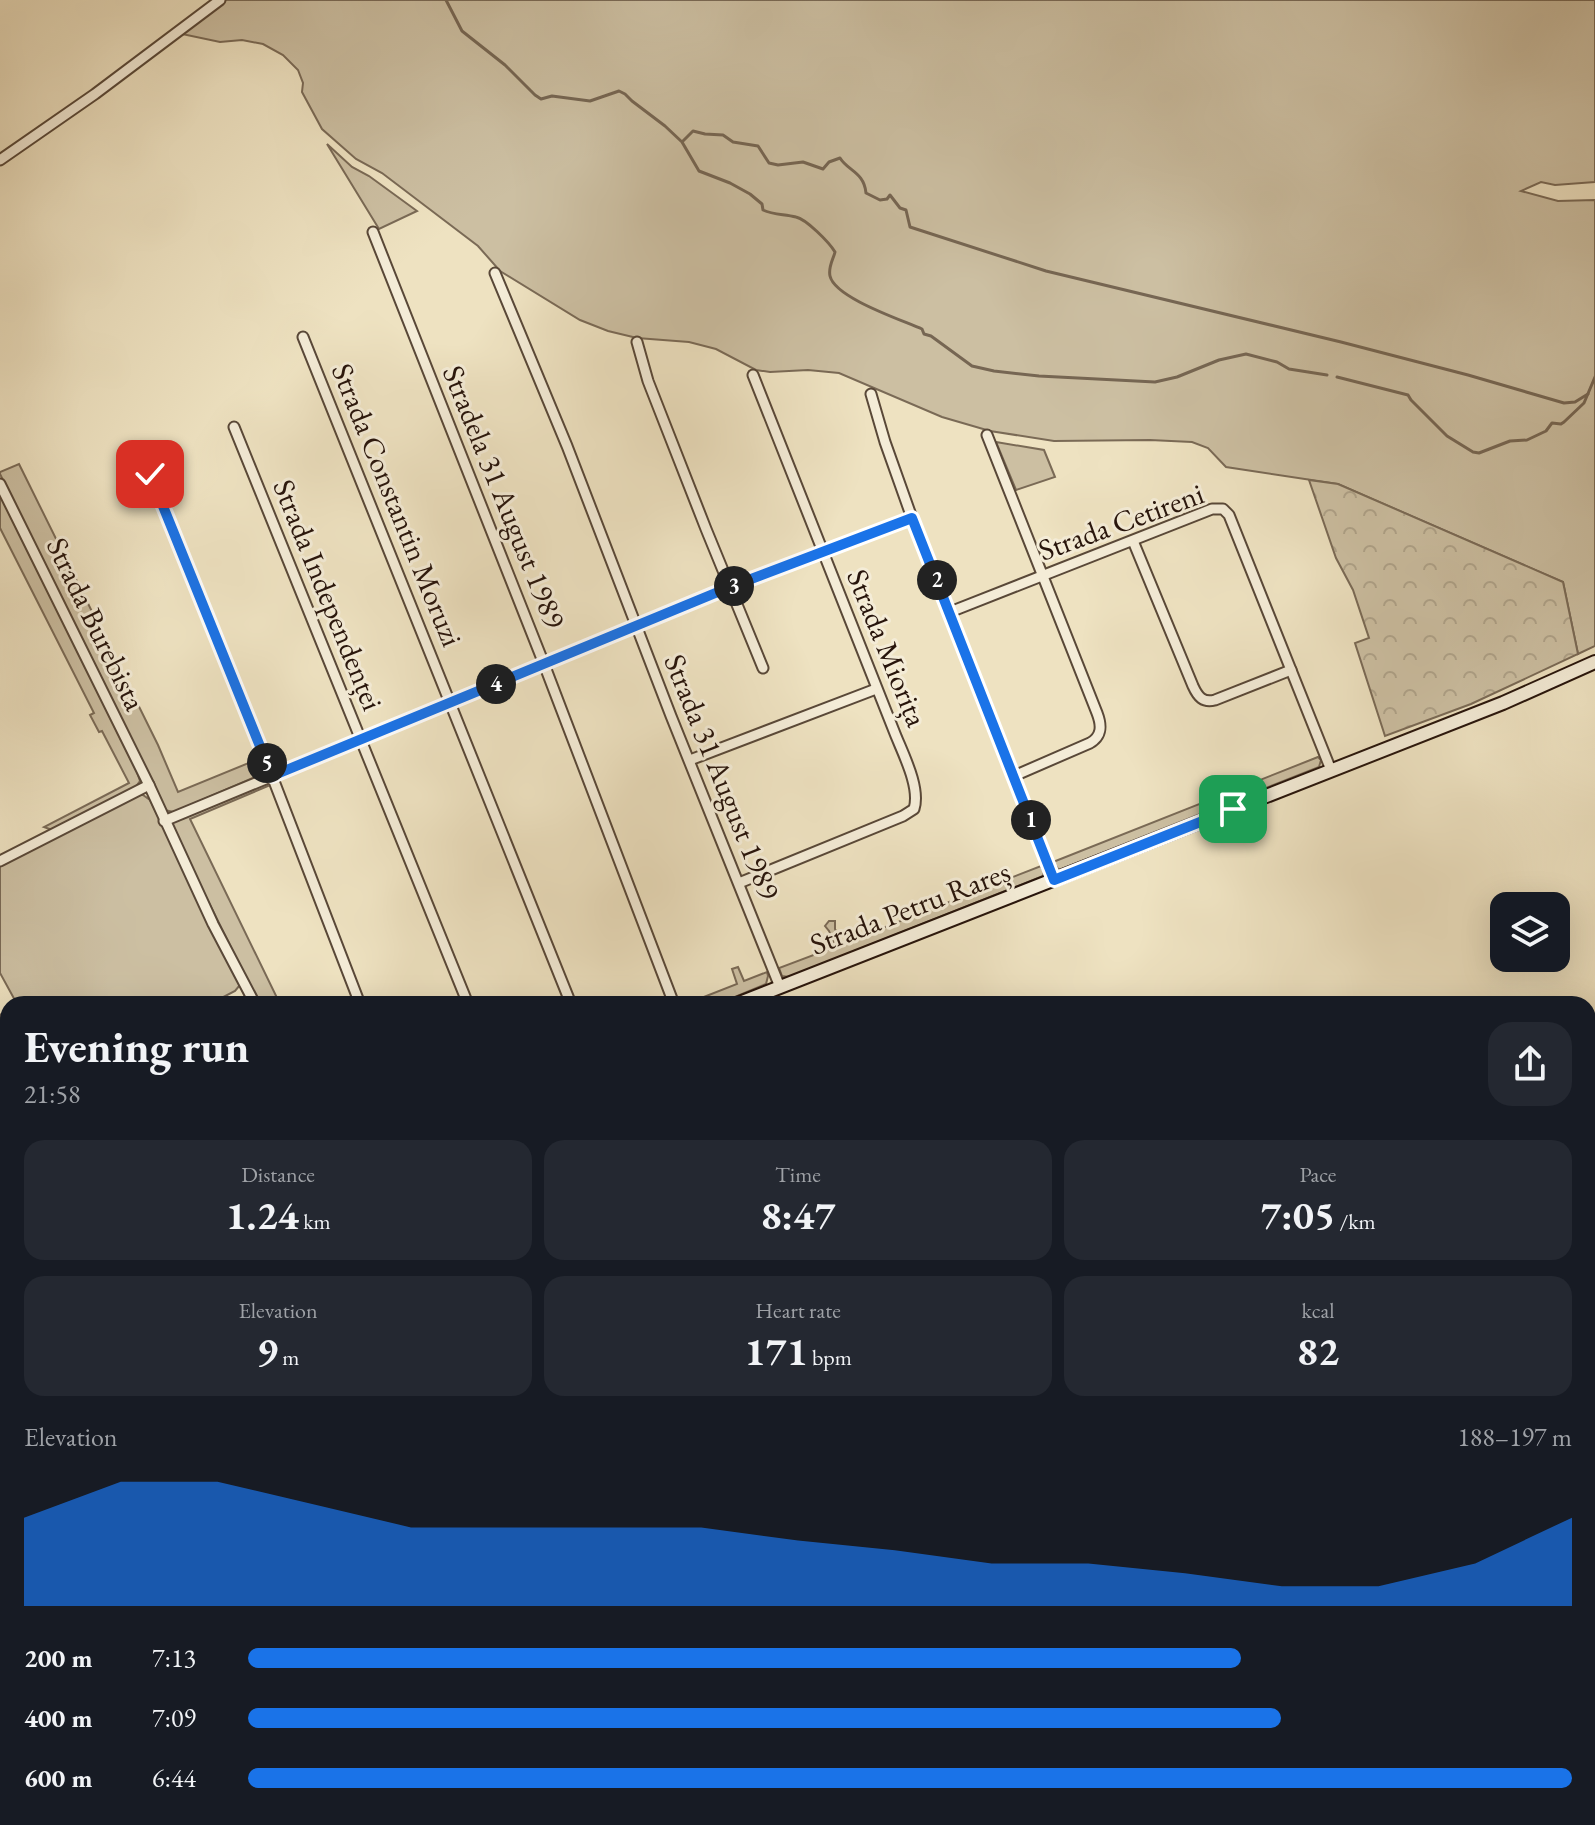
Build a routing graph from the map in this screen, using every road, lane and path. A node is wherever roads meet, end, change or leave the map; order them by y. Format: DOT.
graph roads {
  1 [pos="220,0"];
  2 [pos="0,160"];
  3 [pos="373,232"];
  4 [pos="495,273"];
  5 [pos="303,337"];
  6 [pos="637,342"];
  7 [pos="753,375"];
  8 [pos="871,394"];
  9 [pos="234,427"];
  10 [pos="987,435"];
  11 [pos="150,474"];
  12 [pos="0,484"];
  13 [pos="912,518"];
  14 [pos="1133,541"];
  15 [pos="823,552"];
  16 [pos="1044,576"];
  17 [pos="730,587"];
  18 [pos="950,612"];
  19 [pos="636,626"];
  20 [pos="1595,662"];
  21 [pos="544,664"];
  22 [pos="763,668"];
  23 [pos="1291,670"];
  24 [pos="876,689"];
  25 [pos="451,703"];
  26 [pos="362,740"];
  27 [pos="690,760"];
  28 [pos="1331,770"];
  29 [pos="272,776"];
  30 [pos="1014,776"];
  31 [pos="149,785"];
  32 [pos="164,821"];
  33 [pos="0,861"];
  34 [pos="1054,880"];
  35 [pos="739,883"];
  36 [pos="780,987"];
  37 [pos="251,996"];
  38 [pos="357,996"];
  39 [pos="465,996"];
  40 [pos="568,996"];
  41 [pos="671,996"];
  42 [pos="757,996"];
  1 -- 2 [label="street"];
  3 -- 21 [label="street, Stradela 31 August 1989"];
  4 -- 19 [label="street, Strada 31 August 1989"];
  5 -- 25 [label="street, Strada Constantin Moruzi"];
  6 -- 17 [label="street"];
  7 -- 15 [label="street, Strada Miorița"];
  8 -- 13 [label="street"];
  9 -- 26 [label="street, Strada Independenței"];
  10 -- 16 [label="street"];
  11 -- 29 [label="street"];
  12 -- 31 [label="street, Strada Burebista"];
  13 -- 15 [label="street"];
  13 -- 18 [label="street"];
  14 -- 16 [label="street, Strada Cetireni"];
  14 -- 23 [label="street"];
  14 -- 23 [label="street, Strada Cetireni"];
  15 -- 17 [label="street"];
  15 -- 24 [label="street, Strada Miorița"];
  16 -- 18 [label="street, Strada Cetireni"];
  16 -- 30 [label="street"];
  17 -- 19 [label="street"];
  17 -- 22 [label="street"];
  18 -- 30 [label="street"];
  19 -- 21 [label="street"];
  19 -- 27 [label="street, Strada 31 August 1989"];
  20 -- 28 [label="main road, Strada Petru Rareș"];
  21 -- 25 [label="street"];
  21 -- 41 [label="street, Stradela 31 August 1989"];
  23 -- 28 [label="street, Strada Cetireni"];
  24 -- 27 [label="street"];
  24 -- 35 [label="street, Strada Miorița"];
  25 -- 26 [label="street"];
  25 -- 40 [label="street, Strada Constantin Moruzi"];
  26 -- 29 [label="street"];
  26 -- 39 [label="street, Strada Independenței"];
  27 -- 35 [label="street, Strada 31 August 1989"];
  28 -- 34 [label="main road, Strada Petru Rareș"];
  29 -- 32 [label="street"];
  29 -- 38 [label="street"];
  30 -- 34 [label="street"];
  31 -- 32 [label="street, Strada Burebista"];
  31 -- 33 [label="street"];
  32 -- 37 [label="street, Strada Burebista"];
  34 -- 36 [label="main road, Strada Petru Rareș"];
  35 -- 36 [label="street, Strada 31 August 1989"];
  36 -- 42 [label="main road, Strada Petru Rareș"];
}
